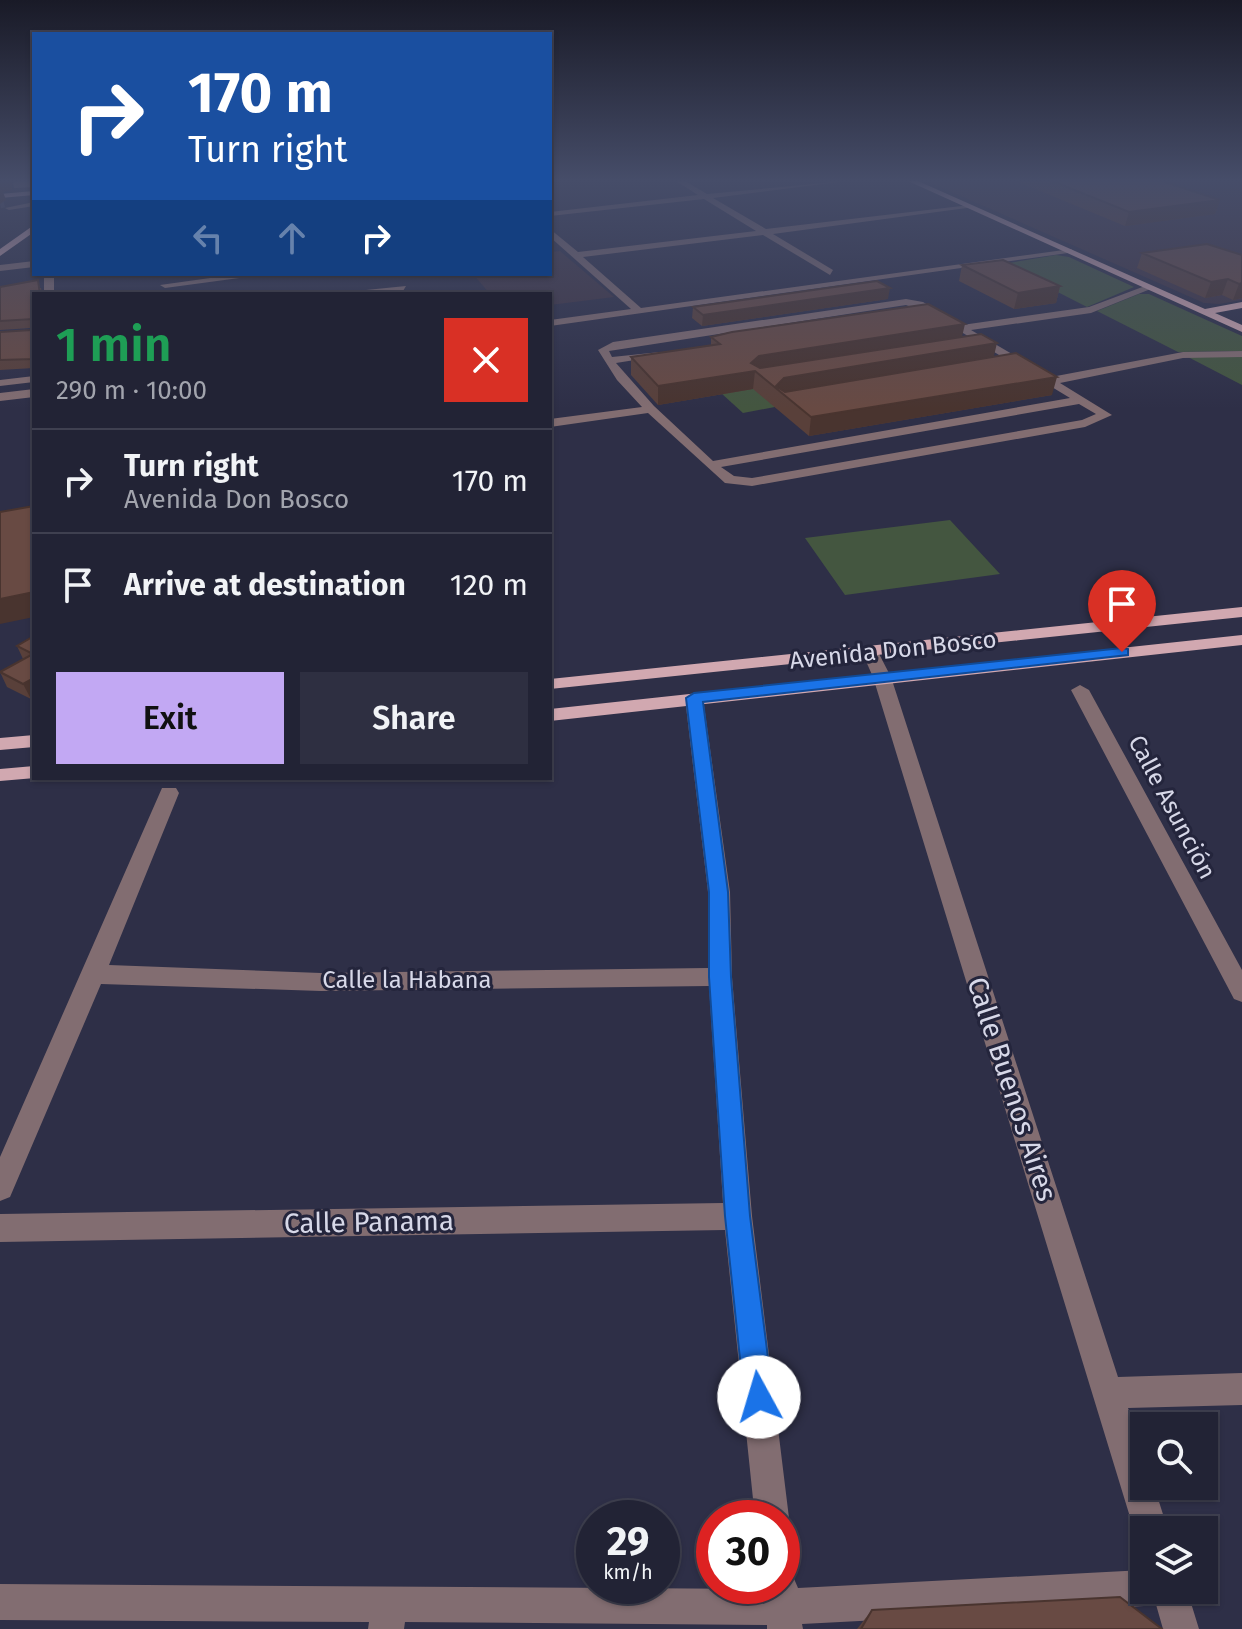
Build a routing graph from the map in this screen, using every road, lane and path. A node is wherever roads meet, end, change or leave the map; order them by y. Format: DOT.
graph roads {
  1 [pos="578,257"];
  2 [pos="805,257"];
  3 [pos="946,257"];
  4 [pos="1034,257"];
  5 [pos="1082,257"];
  6 [pos="909,262"];
  7 [pos="32,264"];
  8 [pos="0,268"];
  9 [pos="846,270"];
  10 [pos="830,272"];
  11 [pos="815,275"];
  12 [pos="252,276"];
  13 [pos="1148,288"];
  14 [pos="165,290"];
  15 [pos="642,298"];
  16 [pos="626,300"];
  17 [pos="611,302"];
  18 [pos="1242,305"];
  19 [pos="639,311"];
  20 [pos="1204,312"];
  21 [pos="935,313"];
  22 [pos="904,317"];
  23 [pos="1242,318"];
  24 [pos="1224,321"];
  25 [pos="552,323"];
  26 [pos="961,328"];
  27 [pos="1242,329"];
  28 [pos="986,343"];
  29 [pos="971,346"];
  30 [pos="671,352"];
  31 [pos="1242,354"];
  32 [pos="609,361"];
  33 [pos="1018,363"];
  34 [pos="1003,365"];
  35 [pos="32,379"];
  36 [pos="1050,381"];
  37 [pos="0,383"];
  38 [pos="32,393"];
  39 [pos="0,397"];
  40 [pos="1081,400"];
  41 [pos="652,409"];
  42 [pos="552,423"];
  43 [pos="946,423"];
  44 [pos="974,443"];
  45 [pos="710,465"];
  46 [pos="1242,612"];
  47 [pos="1242,640"];
  48 [pos="869,650"];
  49 [pos="882,677"];
  50 [pos="552,684"];
  51 [pos="1080,690"];
  52 [pos="694,698"];
  53 [pos="552,715"];
  54 [pos="32,741"];
  55 [pos="0,744"];
  56 [pos="32,772"];
  57 [pos="0,775"];
  58 [pos="169,793"];
  59 [pos="94,974"];
  60 [pos="720,977"];
  61 [pos="1242,992"];
  62 [pos="0,1188"];
  63 [pos="738,1216"];
  64 [pos="0,1228"];
  65 [pos="1242,1389"];
  66 [pos="1109,1393"];
  67 [pos="770,1500"];
  68 [pos="1147,1516"];
  69 [pos="1130,1589"];
  70 [pos="0,1602"];
  71 [pos="1173,1604"];
  72 [pos="783,1607"];
  73 [pos="388,1617"];
  74 [pos="1181,1629"];
  1 -- 16 [label="street"];
  2 -- 10 [label="street"];
  3 -- 6 [label="street"];
  4 -- 19 [label="street"];
  5 -- 13 [label="main road"];
  7 -- 8 [label="street"];
  9 -- 10 [label="street"];
  10 -- 11 [label="street"];
  12 -- 14 [label="street"];
  13 -- 20 [label="main road"];
  13 -- 26 [label="street"];
  15 -- 16 [label="street"];
  16 -- 17 [label="street"];
  16 -- 19 [label="street"];
  18 -- 20 [label="main road"];
  19 -- 25 [label="street"];
  20 -- 24 [label="main road"];
  21 -- 22 [label="street"];
  21 -- 26 [label="street"];
  21 -- 32 [label="street"];
  23 -- 24 [label="main road"];
  24 -- 27 [label="main road"];
  26 -- 28 [label="street"];
  28 -- 29 [label="street"];
  28 -- 33 [label="street"];
  30 -- 32 [label="street"];
  31 -- 36 [label="street"];
  32 -- 41 [label="street"];
  33 -- 34 [label="street"];
  33 -- 36 [label="street"];
  35 -- 37 [label="street"];
  36 -- 40 [label="street"];
  38 -- 39 [label="street"];
  40 -- 43 [label="street"];
  40 -- 44 [label="street"];
  41 -- 42 [label="street"];
  41 -- 45 [label="street"];
  43 -- 44 [label="street"];
  43 -- 45 [label="street"];
  44 -- 45 [label="street"];
  46 -- 48 [label="main road, Avenida Don Bosco"];
  47 -- 49 [label="main road, Avenida Don Bosco"];
  48 -- 49 [label="street, Calle Buenos Aires"];
  48 -- 50 [label="main road, Avenida Don Bosco"];
  49 -- 52 [label="main road, Avenida Don Bosco"];
  49 -- 66 [label="street, Calle Buenos Aires"];
  51 -- 61 [label="street, Calle Asunción"];
  52 -- 53 [label="main road, Avenida Don Bosco"];
  52 -- 60 [label="street"];
  54 -- 55 [label="main road"];
  56 -- 57 [label="main road"];
  58 -- 59 [label="street"];
  59 -- 60 [label="street, Calle la Habana"];
  59 -- 62 [label="street"];
  60 -- 63 [label="street"];
  63 -- 64 [label="street, Calle Panama"];
  63 -- 67 [label="street"];
  65 -- 66 [label="street"];
  66 -- 68 [label="street, Calle Buenos Aires"];
  69 -- 72 [label="street"];
  70 -- 73 [label="street"];
  71 -- 74 [label="street"];
  72 -- 73 [label="street"];
}
